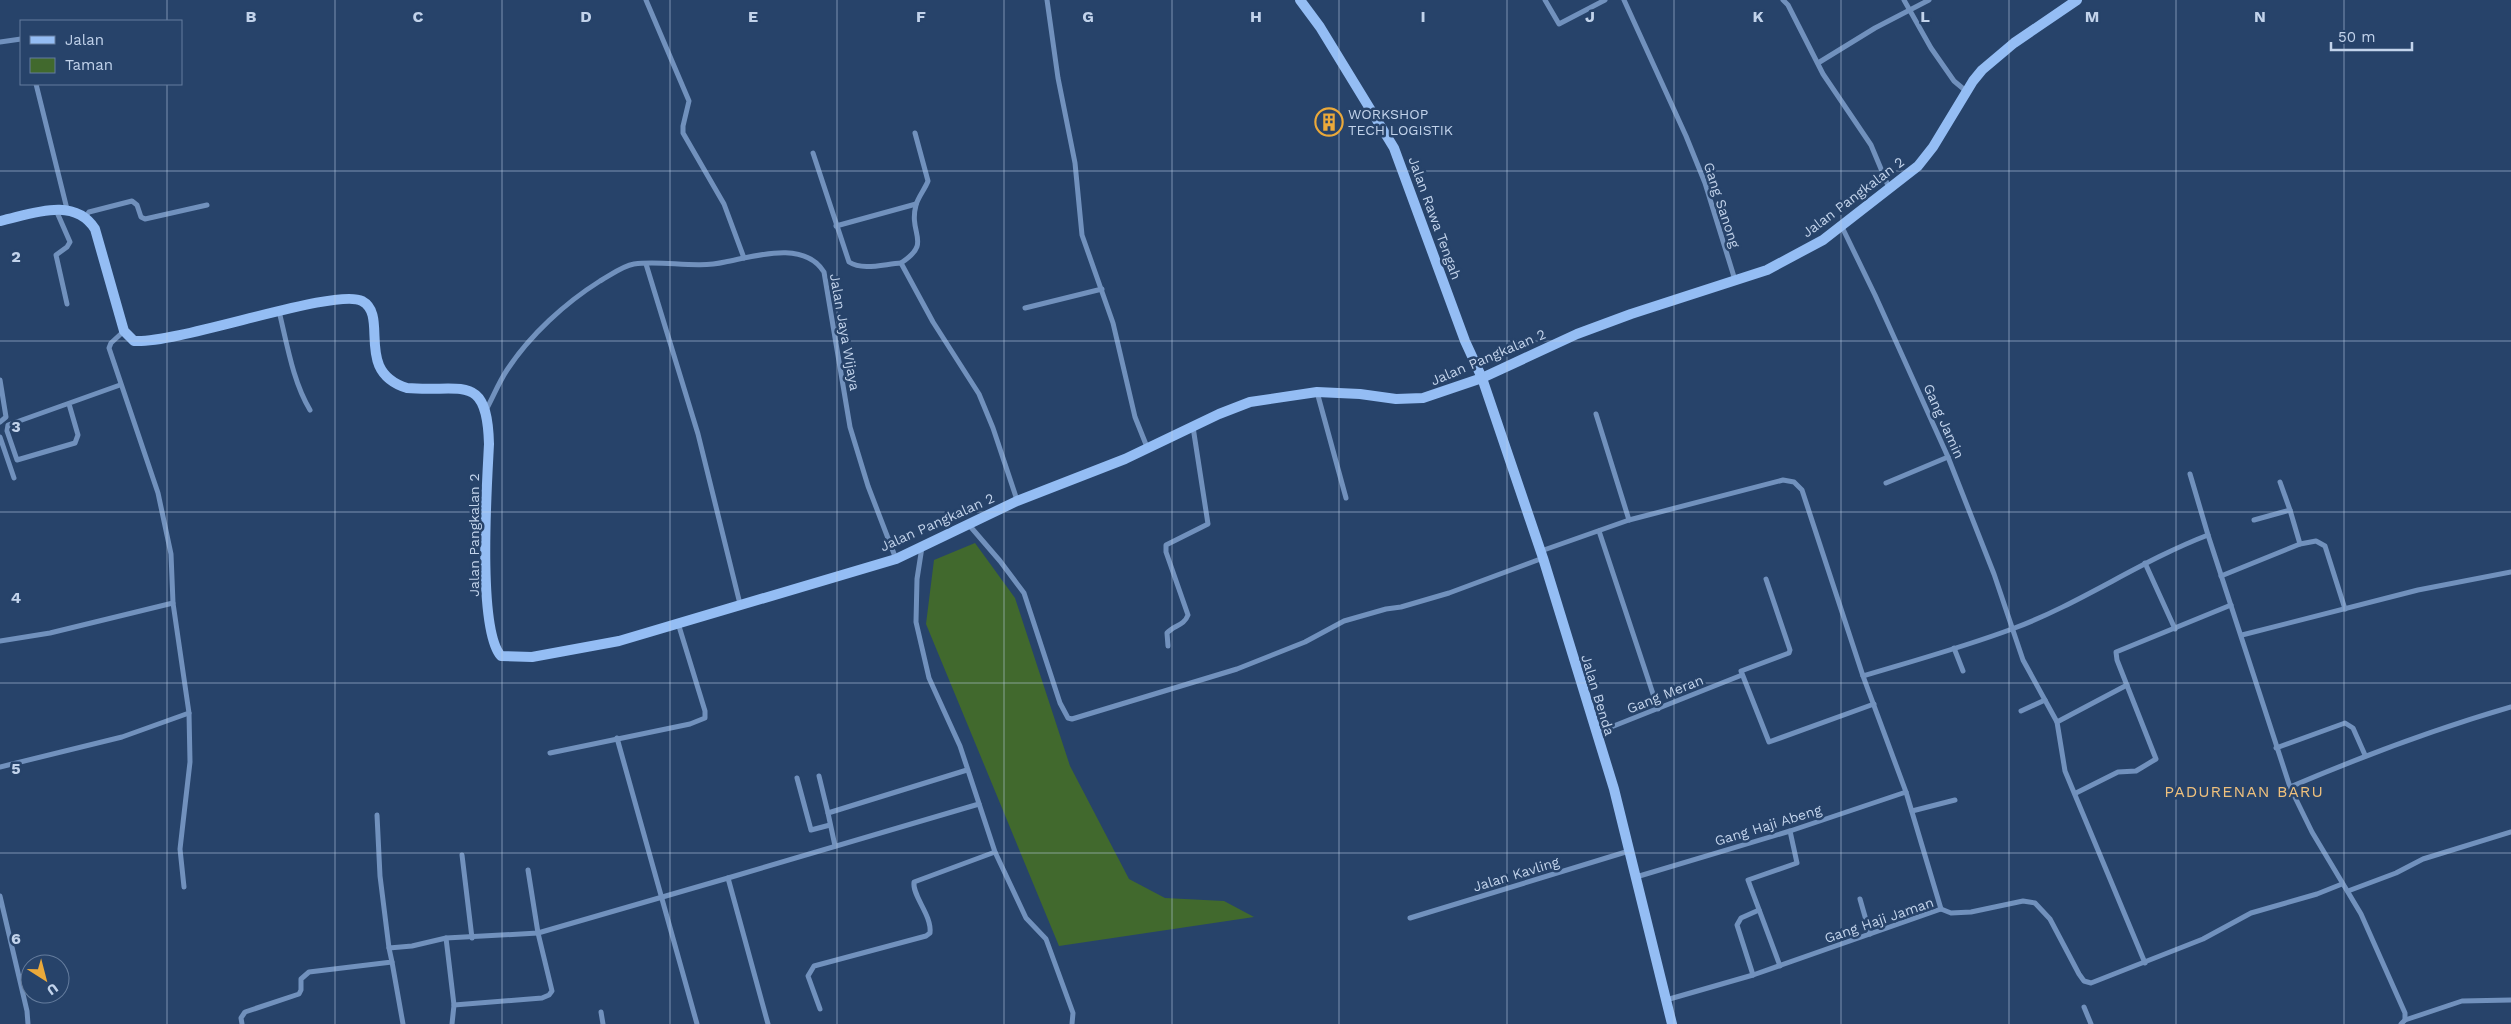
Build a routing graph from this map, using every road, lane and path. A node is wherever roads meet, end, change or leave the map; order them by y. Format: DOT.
graph roads {
  1 [pos="646,0"];
  2 [pos="1048,0"];
  3 [pos="1300,0"];
  4 [pos="1545,0"];
  5 [pos="1605,0"];
  6 [pos="1624,0"];
  7 [pos="1783,0"];
  8 [pos="1904,0"];
  9 [pos="1929,0"];
  10 [pos="2078,0"];
  11 [pos="1911,10"];
  12 [pos="20,39"];
  13 [pos="0,42"];
  14 [pos="1818,63"];
  15 [pos="36,85"];
  16 [pos="1966,91"];
  17 [pos="915,133"];
  18 [pos="812,154"];
  19 [pos="1889,188"];
  20 [pos="916,204"];
  21 [pos="207,205"];
  22 [pos="56,209"];
  23 [pos="67,209"];
  24 [pos="85,217"];
  25 [pos="0,221"];
  26 [pos="836,226"];
  27 [pos="1842,227"];
  28 [pos="744,258"];
  29 [pos="901,263"];
  30 [pos="646,264"];
  31 [pos="1735,280"];
  32 [pos="1102,289"];
  33 [pos="67,304"];
  34 [pos="1025,308"];
  35 [pos="279,312"];
  36 [pos="124,331"];
  37 [pos="1482,378"];
  38 [pos="0,380"];
  39 [pos="120,385"];
  40 [pos="1317,392"];
  41 [pos="69,404"];
  42 [pos="310,410"];
  43 [pos="486,410"];
  44 [pos="1596,414"];
  45 [pos="0,422"];
  46 [pos="1192,426"];
  47 [pos="0,437"];
  48 [pos="1147,448"];
  49 [pos="1948,458"];
  50 [pos="2190,474"];
  51 [pos="14,478"];
  52 [pos="2280,482"];
  53 [pos="1886,483"];
  54 [pos="1346,498"];
  55 [pos="1017,501"];
  56 [pos="2290,510"];
  57 [pos="1629,520"];
  58 [pos="2254,520"];
  59 [pos="969,525"];
  60 [pos="1599,531"];
  61 [pos="2208,534"];
  62 [pos="2300,544"];
  63 [pos="922,546"];
  64 [pos="1542,554"];
  65 [pos="896,559"];
  66 [pos="2145,562"];
  67 [pos="2511,572"];
  68 [pos="2221,576"];
  69 [pos="1766,579"];
  70 [pos="173,603"];
  71 [pos="740,604"];
  72 [pos="2231,605"];
  73 [pos="2345,609"];
  74 [pos="677,623"];
  75 [pos="2013,629"];
  76 [pos="2175,629"];
  77 [pos="2242,635"];
  78 [pos="0,640"];
  79 [pos="1168,646"];
  80 [pos="1954,648"];
  81 [pos="1963,671"];
  82 [pos="1742,675"];
  83 [pos="1863,676"];
  84 [pos="2127,685"];
  85 [pos="2045,700"];
  86 [pos="1874,704"];
  87 [pos="2511,707"];
  88 [pos="1658,709"];
  89 [pos="2021,711"];
  90 [pos="189,714"];
  91 [pos="2057,722"];
  92 [pos="1596,733"];
  93 [pos="617,738"];
  94 [pos="2276,748"];
  95 [pos="550,753"];
  96 [pos="2365,756"];
  97 [pos="0,767"];
  98 [pos="967,770"];
  99 [pos="819,776"];
  100 [pos="796,778"];
  101 [pos="2290,787"];
  102 [pos="1906,792"];
  103 [pos="2076,793"];
  104 [pos="1955,800"];
  105 [pos="978,804"];
  106 [pos="1912,811"];
  107 [pos="828,813"];
  108 [pos="376,815"];
  109 [pos="830,826"];
  110 [pos="1790,831"];
  111 [pos="2511,832"];
  112 [pos="835,846"];
  113 [pos="1629,851"];
  114 [pos="995,852"];
  115 [pos="462,855"];
  116 [pos="528,870"];
  117 [pos="1636,877"];
  118 [pos="728,878"];
  119 [pos="2342,884"];
  120 [pos="184,887"];
  121 [pos="2348,890"];
  122 [pos="0,896"];
  123 [pos="660,897"];
  124 [pos="1860,899"];
  125 [pos="1,908"];
  126 [pos="1941,909"];
  127 [pos="1759,910"];
  128 [pos="1410,918"];
  129 [pos="538,932"];
  130 [pos="1870,934"];
  131 [pos="446,938"];
  132 [pos="472,938"];
  133 [pos="389,948"];
  134 [pos="392,962"];
  135 [pos="2145,963"];
  136 [pos="1780,966"];
  137 [pos="1754,975"];
  138 [pos="1666,1000"];
  139 [pos="2511,1000"];
  140 [pos="454,1005"];
  141 [pos="2084,1007"];
  142 [pos="820,1009"];
  143 [pos="601,1012"];
  144 [pos="2403,1022"];
  145 [pos="28,1024"];
  146 [pos="242,1024"];
  147 [pos="404,1024"];
  148 [pos="452,1024"];
  149 [pos="603,1024"];
  150 [pos="697,1024"];
  151 [pos="768,1024"];
  152 [pos="1072,1024"];
  153 [pos="1672,1024"];
  154 [pos="2091,1024"];
  1 -- 28 [label="street"];
  2 -- 32 [label="street"];
  3 -- 37 [label="street, Jalan Rawa Tengah"];
  4 -- 5 [label="street"];
  6 -- 31 [label="street, Gang Sanong"];
  7 -- 14 [label="street"];
  8 -- 11 [label="street"];
  9 -- 11 [label="street"];
  10 -- 16 [label="street, Jalan Pangkalan 2"];
  11 -- 14 [label="street"];
  11 -- 16 [label="street"];
  12 -- 13 [label="street"];
  14 -- 19 [label="street"];
  15 -- 23 [label="street"];
  16 -- 19 [label="street, Jalan Pangkalan 2"];
  17 -- 20 [label="street"];
  18 -- 26 [label="street"];
  19 -- 27 [label="street, Jalan Pangkalan 2"];
  20 -- 26 [label="street"];
  20 -- 29 [label="street"];
  21 -- 24 [label="street"];
  22 -- 23 [label="street"];
  22 -- 25 [label="street"];
  22 -- 33 [label="street"];
  23 -- 24 [label="street"];
  24 -- 36 [label="street"];
  26 -- 29 [label="street"];
  27 -- 31 [label="street, Jalan Pangkalan 2"];
  27 -- 49 [label="street, Gang Jamin"];
  28 -- 30 [label="street, Jalan Jaya Wijaya"];
  28 -- 65 [label="street, Jalan Jaya Wijaya"];
  29 -- 55 [label="street"];
  30 -- 43 [label="street, Jalan Jaya Wijaya"];
  30 -- 71 [label="street"];
  31 -- 37 [label="street, Jalan Pangkalan 2"];
  32 -- 34 [label="street"];
  32 -- 48 [label="street"];
  35 -- 36 [label="street"];
  35 -- 42 [label="street"];
  35 -- 43 [label="street"];
  36 -- 39 [label="street"];
  37 -- 40 [label="street, Jalan Pangkalan 2"];
  37 -- 64 [label="street, Jalan Benda"];
  38 -- 45 [label="street"];
  39 -- 41 [label="street"];
  39 -- 70 [label="street"];
  40 -- 46 [label="street, Jalan Pangkalan 2"];
  40 -- 54 [label="street"];
  41 -- 41 [label="street"];
  43 -- 74 [label="street, Jalan Pangkalan 2"];
  44 -- 57 [label="street"];
  46 -- 48 [label="street, Jalan Pangkalan 2"];
  46 -- 79 [label="street"];
  47 -- 51 [label="street"];
  48 -- 55 [label="street, Jalan Pangkalan 2"];
  49 -- 53 [label="street"];
  49 -- 75 [label="street, Gang Jamin"];
  50 -- 61 [label="street"];
  52 -- 56 [label="street"];
  55 -- 59 [label="street, Jalan Pangkalan 2"];
  56 -- 58 [label="street"];
  56 -- 62 [label="street"];
  57 -- 60 [label="street"];
  57 -- 83 [label="street"];
  59 -- 63 [label="street, Jalan Pangkalan 2"];
  59 -- 64 [label="street"];
  60 -- 64 [label="street"];
  60 -- 88 [label="street"];
  61 -- 66 [label="street"];
  61 -- 68 [label="street"];
  62 -- 68 [label="street"];
  62 -- 73 [label="street"];
  63 -- 65 [label="street, Jalan Pangkalan 2"];
  63 -- 98 [label="street"];
  64 -- 92 [label="street, Jalan Benda"];
  65 -- 71 [label="street, Jalan Pangkalan 2"];
  66 -- 75 [label="street"];
  66 -- 76 [label="street"];
  67 -- 73 [label="street"];
  68 -- 72 [label="street"];
  69 -- 82 [label="street, Gang Meran"];
  70 -- 78 [label="street"];
  70 -- 90 [label="street"];
  71 -- 74 [label="street, Jalan Pangkalan 2"];
  72 -- 76 [label="street"];
  72 -- 77 [label="street"];
  73 -- 77 [label="street"];
  74 -- 93 [label="street"];
  75 -- 80 [label="street"];
  75 -- 85 [label="street, Gang Jamin"];
  76 -- 84 [label="street"];
  77 -- 94 [label="street"];
  80 -- 81 [label="street"];
  80 -- 83 [label="street"];
  82 -- 86 [label="street"];
  82 -- 88 [label="street, Gang Meran"];
  83 -- 86 [label="street"];
  84 -- 91 [label="street"];
  84 -- 103 [label="street"];
  85 -- 89 [label="street"];
  85 -- 91 [label="street, Gang Jamin"];
  86 -- 102 [label="street"];
  87 -- 96 [label="street"];
  88 -- 92 [label="street, Gang Meran"];
  90 -- 97 [label="street"];
  90 -- 120 [label="street"];
  91 -- 103 [label="street"];
  92 -- 113 [label="street, Jalan Benda"];
  93 -- 95 [label="street"];
  93 -- 123 [label="street"];
  94 -- 96 [label="street"];
  94 -- 101 [label="street"];
  96 -- 101 [label="street"];
  98 -- 105 [label="street"];
  98 -- 107 [label="street"];
  99 -- 107 [label="street"];
  100 -- 109 [label="street"];
  101 -- 119 [label="street"];
  102 -- 106 [label="street"];
  102 -- 110 [label="street, Gang Haji Abeng"];
  103 -- 135 [label="street"];
  104 -- 106 [label="street"];
  105 -- 112 [label="street"];
  105 -- 114 [label="street"];
  106 -- 126 [label="street"];
  107 -- 109 [label="street"];
  108 -- 133 [label="street"];
  109 -- 112 [label="street"];
  110 -- 117 [label="street, Gang Haji Abeng"];
  110 -- 127 [label="street"];
  111 -- 121 [label="street"];
  112 -- 118 [label="street"];
  113 -- 117 [label="street, Jalan Benda"];
  113 -- 128 [label="street, Jalan Kavling"];
  114 -- 142 [label="street"];
  114 -- 152 [label="street"];
  115 -- 132 [label="street"];
  116 -- 129 [label="street"];
  117 -- 138 [label="street, Jalan Benda"];
  118 -- 123 [label="street"];
  118 -- 151 [label="street"];
  119 -- 121 [label="street"];
  119 -- 135 [label="street, Gang Haji Jaman"];
  121 -- 144 [label="street"];
  122 -- 125 [label="street"];
  123 -- 129 [label="street"];
  123 -- 150 [label="street"];
  124 -- 130 [label="street"];
  125 -- 145 [label="street"];
  126 -- 130 [label="street, Gang Haji Jaman"];
  126 -- 135 [label="street, Gang Haji Jaman"];
  127 -- 136 [label="street"];
  127 -- 137 [label="street"];
  129 -- 132 [label="street"];
  129 -- 140 [label="street"];
  130 -- 136 [label="street, Gang Haji Jaman"];
  131 -- 132 [label="street"];
  131 -- 133 [label="street"];
  131 -- 140 [label="street"];
  133 -- 134 [label="street"];
  134 -- 146 [label="street"];
  134 -- 147 [label="street"];
  136 -- 137 [label="street, Gang Haji Jaman"];
  137 -- 138 [label="street, Gang Haji Jaman"];
  138 -- 153 [label="street, Jalan Benda"];
  139 -- 144 [label="street"];
  140 -- 148 [label="street"];
  141 -- 154 [label="street"];
  143 -- 149 [label="street"];
}
